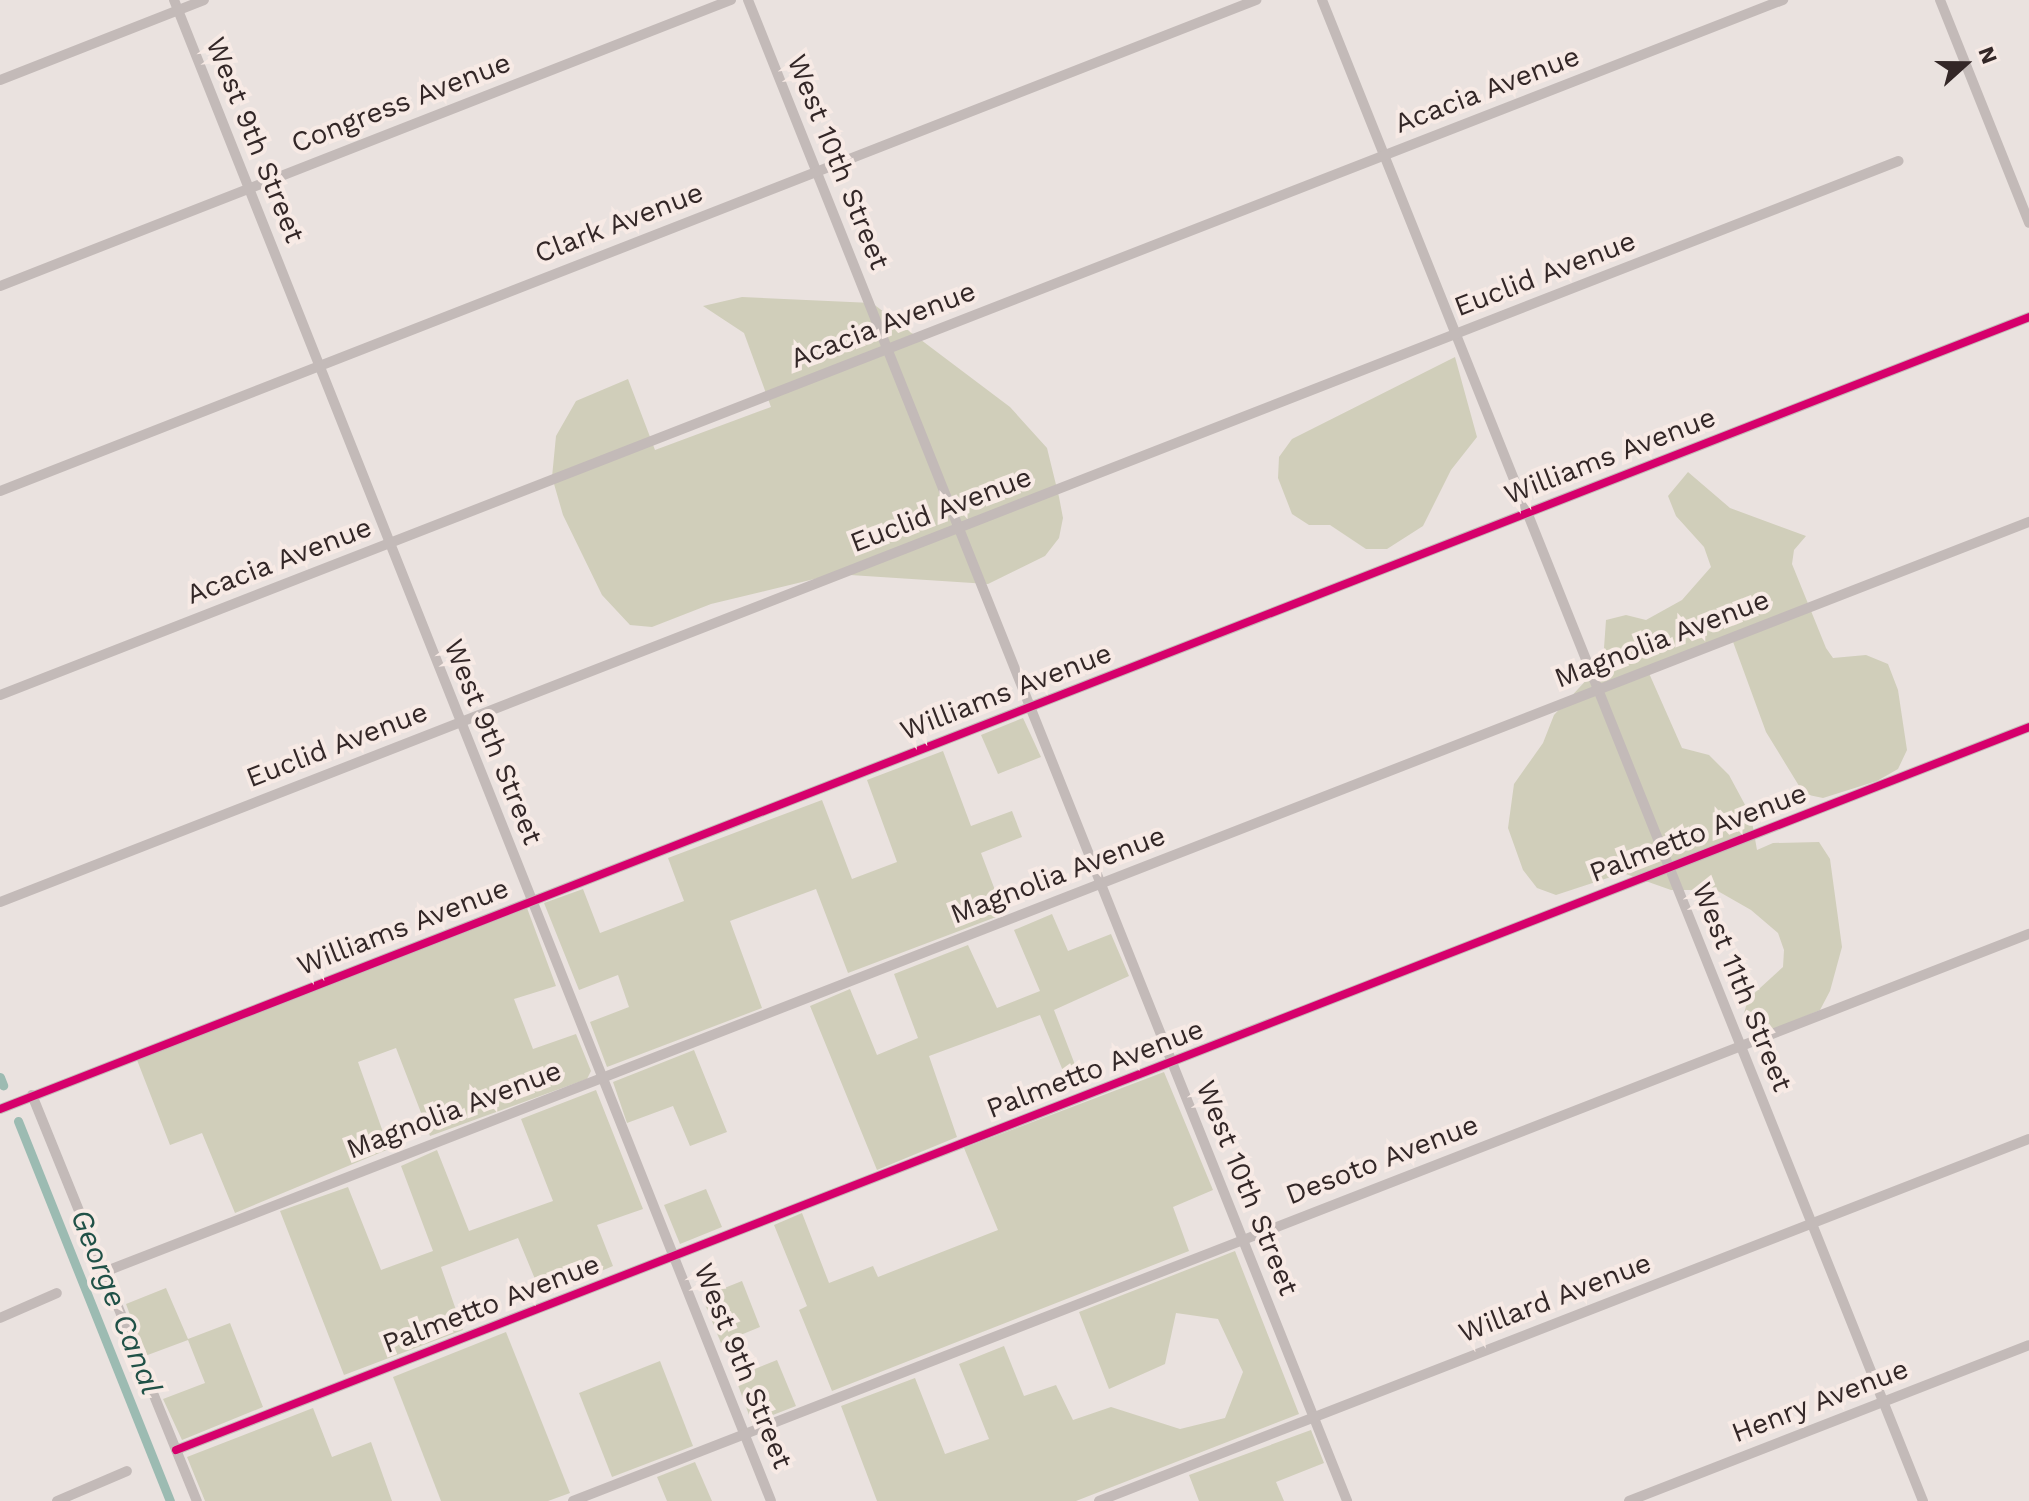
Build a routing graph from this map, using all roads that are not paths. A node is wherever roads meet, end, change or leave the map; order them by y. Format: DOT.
graph roads {
  1 [pos="204,0"];
  2 [pos="731,0"];
  3 [pos="748,0"];
  4 [pos="1256,0"];
  5 [pos="1322,0"];
  6 [pos="1783,0"];
  7 [pos="1940,0"];
  8 [pos="176,5"];
  9 [pos="0,80"];
  10 [pos="1384,156"];
  11 [pos="1899,161"];
  12 [pos="816,172"];
  13 [pos="248,189"];
  14 [pos="2029,223"];
  15 [pos="0,286"];
  16 [pos="2029,317"];
  17 [pos="1454,335"];
  18 [pos="886,350"];
  19 [pos="319,366"];
  20 [pos="0,491"];
  21 [pos="1525,512"];
  22 [pos="2029,522"];
  23 [pos="957,529"];
  24 [pos="389,544"];
  25 [pos="1597,690"];
  26 [pos="0,695"];
  27 [pos="1028,707"];
  28 [pos="460,722"];
  29 [pos="2029,727"];
  30 [pos="1668,868"];
  31 [pos="1099,885"];
  32 [pos="0,902"];
  33 [pos="530,902"];
  34 [pos="2029,934"];
  35 [pos="1740,1046"];
  36 [pos="1171,1062"];
  37 [pos="602,1078"];
  38 [pos="32,1095"];
  39 [pos="0,1109"];
  40 [pos="2029,1139"];
  41 [pos="1811,1224"];
  42 [pos="1243,1241"];
  43 [pos="673,1256"];
  44 [pos="104,1272"];
  45 [pos="57,1293"];
  46 [pos="0,1318"];
  47 [pos="2029,1345"];
  48 [pos="1883,1402"];
  49 [pos="1314,1418"];
  50 [pos="745,1434"];
  51 [pos="176,1450"];
  52 [pos="127,1471"];
  53 [pos="57,1501"];
  54 [pos="197,1501"];
  55 [pos="573,1501"];
  56 [pos="771,1501"];
  57 [pos="1099,1501"];
  58 [pos="1347,1501"];
  59 [pos="1629,1501"];
  60 [pos="1923,1501"];
  1 -- 8 [label="street"];
  2 -- 13 [label="street, Congress Avenue"];
  3 -- 12 [label="street, West 10th Street"];
  4 -- 12 [label="street, Clark Avenue"];
  5 -- 10 [label="street, West 11th Street"];
  6 -- 10 [label="street, Acacia Avenue"];
  7 -- 14 [label="street"];
  8 -- 9 [label="street"];
  8 -- 13 [label="street, West 9th Street"];
  10 -- 17 [label="street, West 11th Street"];
  10 -- 18 [label="street, Acacia Avenue"];
  11 -- 17 [label="street, Euclid Avenue"];
  12 -- 18 [label="street, West 10th Street"];
  12 -- 19 [label="street, Clark Avenue"];
  13 -- 15 [label="street, Congress Avenue"];
  13 -- 19 [label="street, West 9th Street"];
  16 -- 21 [label="street, Williams Avenue"];
  17 -- 21 [label="street, West 11th Street"];
  17 -- 23 [label="street, Euclid Avenue"];
  18 -- 23 [label="street, West 10th Street"];
  18 -- 24 [label="street, Acacia Avenue"];
  19 -- 20 [label="street, Clark Avenue"];
  19 -- 24 [label="street, West 9th Street"];
  21 -- 25 [label="street, West 11th Street"];
  21 -- 27 [label="street, Williams Avenue"];
  22 -- 25 [label="street, Magnolia Avenue"];
  23 -- 27 [label="street, West 10th Street"];
  23 -- 28 [label="street, Euclid Avenue"];
  24 -- 26 [label="street, Acacia Avenue"];
  24 -- 28 [label="street, West 9th Street"];
  25 -- 30 [label="street, West 11th Street"];
  25 -- 31 [label="street, Magnolia Avenue"];
  27 -- 31 [label="street, West 10th Street"];
  27 -- 33 [label="street, Williams Avenue"];
  28 -- 32 [label="street, Euclid Avenue"];
  28 -- 33 [label="street, West 9th Street"];
  29 -- 30 [label="street, Palmetto Avenue"];
  30 -- 35 [label="street, West 11th Street"];
  30 -- 36 [label="street, Palmetto Avenue"];
  31 -- 36 [label="street, West 10th Street"];
  31 -- 37 [label="street, Magnolia Avenue"];
  33 -- 37 [label="street, West 9th Street"];
  33 -- 38 [label="street, Williams Avenue"];
  34 -- 35 [label="street, Desoto Avenue"];
  35 -- 41 [label="street, West 11th Street"];
  35 -- 42 [label="street, Desoto Avenue"];
  36 -- 42 [label="street, West 10th Street"];
  36 -- 43 [label="street, Palmetto Avenue"];
  37 -- 43 [label="street, West 9th Street"];
  37 -- 44 [label="street, Magnolia Avenue"];
  38 -- 39 [label="street, Williams Avenue"];
  38 -- 44 [label="street"];
  40 -- 41 [label="street, Willard Avenue"];
  41 -- 48 [label="street, West 11th Street"];
  41 -- 49 [label="street, Willard Avenue"];
  42 -- 49 [label="street, West 10th Street"];
  42 -- 50 [label="street, Desoto Avenue"];
  43 -- 50 [label="street, West 9th Street"];
  43 -- 51 [label="street, Palmetto Avenue"];
  44 -- 51 [label="street"];
  45 -- 46 [label="street"];
  47 -- 48 [label="street, Henry Avenue"];
  48 -- 59 [label="street, Henry Avenue"];
  48 -- 60 [label="street, West 11th Street"];
  49 -- 57 [label="street, Willard Avenue"];
  49 -- 58 [label="street, West 10th Street"];
  50 -- 55 [label="street, Desoto Avenue"];
  50 -- 56 [label="street, West 9th Street"];
  51 -- 54 [label="street"];
  52 -- 53 [label="street"];
}
